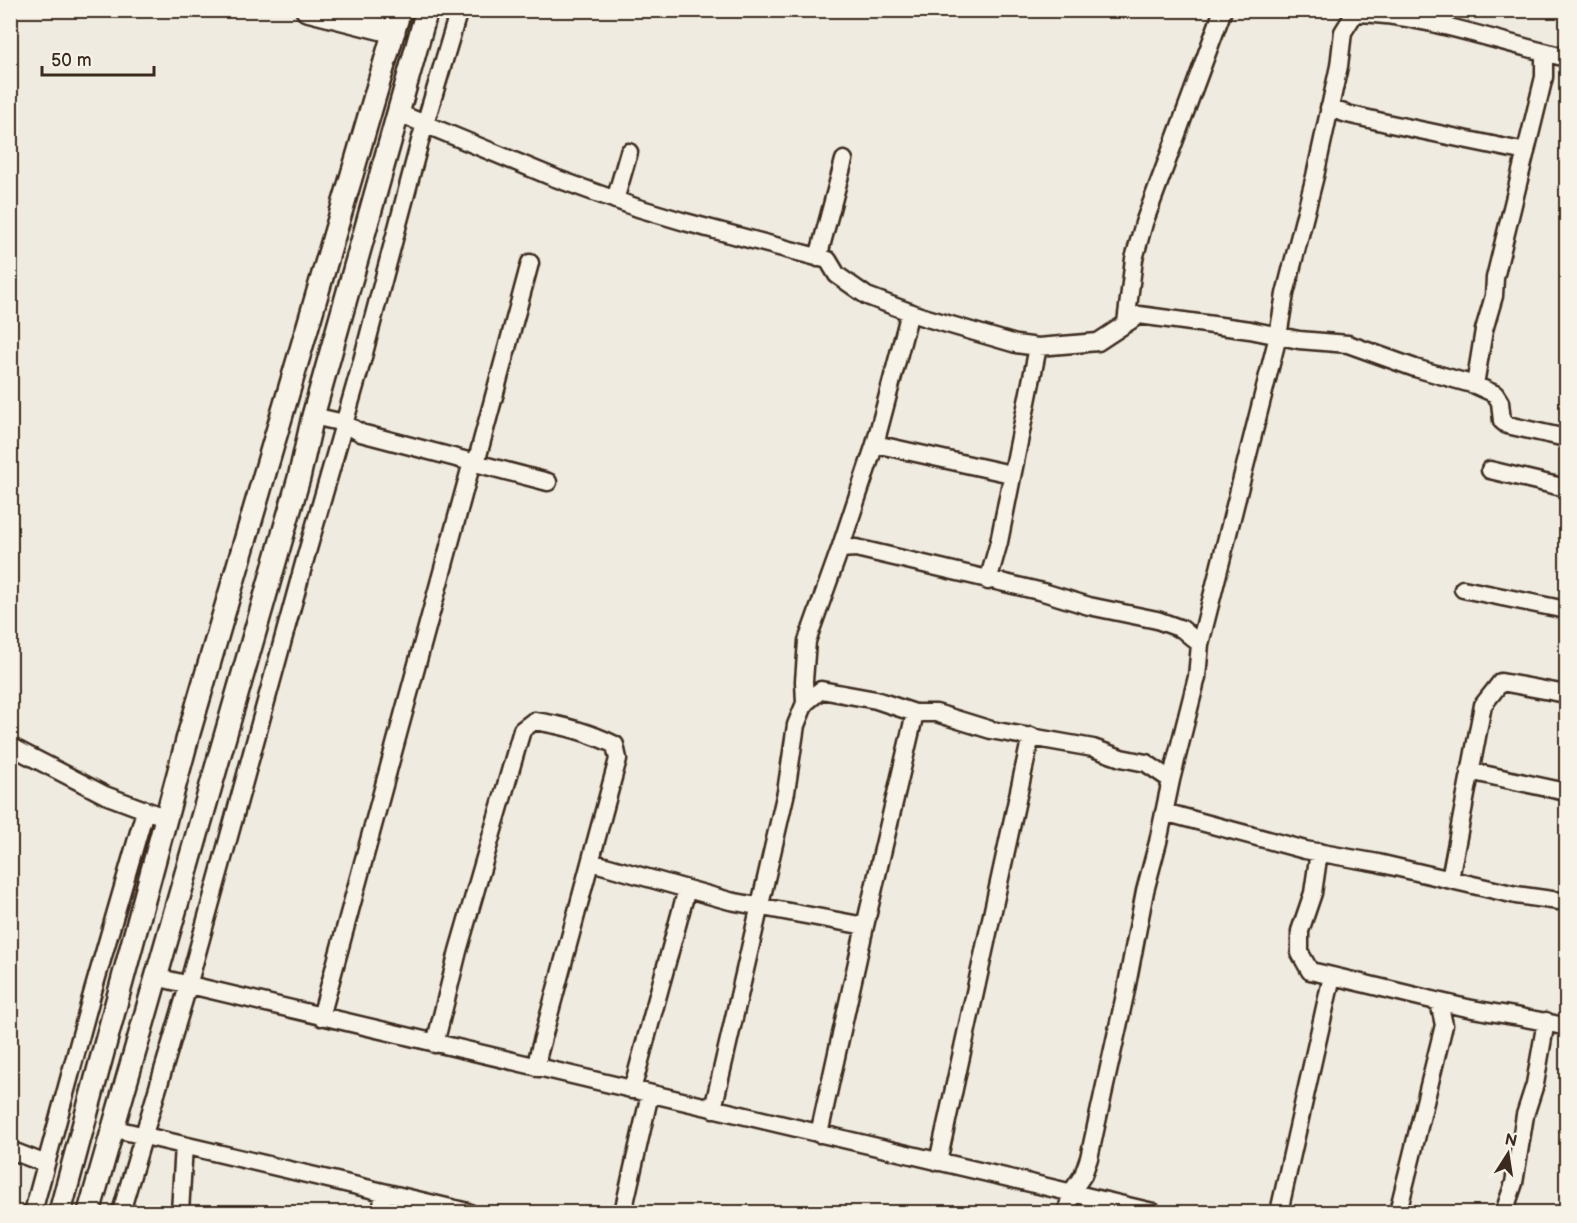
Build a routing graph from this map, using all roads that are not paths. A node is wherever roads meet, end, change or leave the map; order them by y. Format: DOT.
graph roads {
  1 [pos="307,10"];
  2 [pos="400,10"];
  3 [pos="427,10"];
  4 [pos="459,10"];
  5 [pos="1223,10"];
  6 [pos="367,18"];
  7 [pos="1348,18"];
  8 [pos="394,32"];
  9 [pos="1544,52"];
  10 [pos="1566,58"];
  11 [pos="372,106"];
  12 [pos="1329,108"];
  13 [pos="398,113"];
  14 [pos="425,123"];
  15 [pos="628,152"];
  16 [pos="1526,152"];
  17 [pos="844,160"];
  18 [pos="615,200"];
  19 [pos="818,258"];
  20 [pos="530,262"];
  21 [pos="910,312"];
  22 [pos="1126,322"];
  23 [pos="1278,336"];
  24 [pos="1038,347"];
  25 [pos="1475,385"];
  26 [pos="313,416"];
  27 [pos="344,423"];
  28 [pos="1566,438"];
  29 [pos="875,444"];
  30 [pos="474,462"];
  31 [pos="1490,470"];
  32 [pos="1011,474"];
  33 [pos="548,482"];
  34 [pos="1566,488"];
  35 [pos="840,549"];
  36 [pos="988,580"];
  37 [pos="1463,589"];
  38 [pos="1566,610"];
  39 [pos="1200,644"];
  40 [pos="1566,694"];
  41 [pos="805,703"];
  42 [pos="915,713"];
  43 [pos="1031,736"];
  44 [pos="12,750"];
  45 [pos="1469,771"];
  46 [pos="1171,780"];
  47 [pos="1566,792"];
  48 [pos="146,811"];
  49 [pos="1164,812"];
  50 [pos="167,817"];
  51 [pos="1319,852"];
  52 [pos="591,862"];
  53 [pos="1450,879"];
  54 [pos="687,889"];
  55 [pos="1566,902"];
  56 [pos="759,905"];
  57 [pos="865,926"];
  58 [pos="1332,976"];
  59 [pos="156,977"];
  60 [pos="188,986"];
  61 [pos="1439,1002"];
  62 [pos="321,1017"];
  63 [pos="1546,1022"];
  64 [pos="1566,1027"];
  65 [pos="435,1044"];
  66 [pos="538,1068"];
  67 [pos="632,1090"];
  68 [pos="650,1094"];
  69 [pos="713,1109"];
  70 [pos="111,1128"];
  71 [pos="819,1134"];
  72 [pos="142,1135"];
  73 [pos="184,1145"];
  74 [pos="10,1150"];
  75 [pos="938,1162"];
  76 [pos="46,1164"];
  77 [pos="383,1192"];
  78 [pos="1071,1193"];
  79 [pos="33,1212"];
  80 [pos="60,1212"];
  81 [pos="89,1212"];
  82 [pos="121,1212"];
  83 [pos="180,1212"];
  84 [pos="382,1212"];
  85 [pos="468,1212"];
  86 [pos="623,1212"];
  87 [pos="1067,1212"];
  88 [pos="1153,1212"];
  89 [pos="1279,1212"];
  90 [pos="1398,1212"];
  91 [pos="1504,1212"];
  1 -- 6 [label="street"];
  2 -- 8 [label="street"];
  3 -- 13 [label="street"];
  4 -- 14 [label="street"];
  5 -- 22 [label="street"];
  6 -- 8 [label="street"];
  7 -- 9 [label="street"];
  7 -- 12 [label="street"];
  8 -- 11 [label="street"];
  9 -- 10 [label="street"];
  9 -- 16 [label="street"];
  11 -- 13 [label="street"];
  11 -- 50 [label="street"];
  12 -- 16 [label="street"];
  12 -- 23 [label="street"];
  13 -- 14 [label="street"];
  13 -- 26 [label="street"];
  14 -- 18 [label="street"];
  14 -- 27 [label="street"];
  15 -- 18 [label="street"];
  16 -- 25 [label="street"];
  17 -- 19 [label="street"];
  18 -- 19 [label="street"];
  19 -- 21 [label="street"];
  20 -- 30 [label="street"];
  21 -- 24 [label="street"];
  21 -- 29 [label="street"];
  22 -- 23 [label="street"];
  22 -- 24 [label="street"];
  23 -- 25 [label="street"];
  23 -- 39 [label="street"];
  24 -- 32 [label="street"];
  25 -- 28 [label="street"];
  26 -- 27 [label="street"];
  26 -- 59 [label="street"];
  27 -- 30 [label="street"];
  27 -- 60 [label="street"];
  29 -- 32 [label="street"];
  29 -- 35 [label="street"];
  30 -- 33 [label="street"];
  30 -- 62 [label="street"];
  31 -- 34 [label="street"];
  32 -- 36 [label="street"];
  35 -- 36 [label="street"];
  35 -- 41 [label="street"];
  36 -- 39 [label="street"];
  37 -- 38 [label="street"];
  39 -- 46 [label="street"];
  40 -- 45 [label="street"];
  41 -- 42 [label="street"];
  41 -- 56 [label="street"];
  42 -- 43 [label="street"];
  42 -- 57 [label="street"];
  43 -- 46 [label="street"];
  43 -- 75 [label="street"];
  44 -- 48 [label="street"];
  45 -- 47 [label="street"];
  45 -- 53 [label="street"];
  46 -- 49 [label="street"];
  48 -- 50 [label="street"];
  48 -- 76 [label="street"];
  49 -- 51 [label="street"];
  49 -- 78 [label="street"];
  50 -- 80 [label="street"];
  51 -- 53 [label="street"];
  51 -- 58 [label="street"];
  52 -- 54 [label="street"];
  52 -- 65 [label="street"];
  52 -- 66 [label="street"];
  53 -- 55 [label="street"];
  54 -- 56 [label="street"];
  54 -- 67 [label="street"];
  56 -- 57 [label="street"];
  56 -- 69 [label="street"];
  57 -- 71 [label="street"];
  58 -- 61 [label="street"];
  58 -- 89 [label="street"];
  59 -- 60 [label="street"];
  59 -- 70 [label="street"];
  60 -- 62 [label="street"];
  60 -- 72 [label="street"];
  61 -- 63 [label="street"];
  61 -- 90 [label="street"];
  62 -- 65 [label="street"];
  63 -- 64 [label="street"];
  63 -- 91 [label="street"];
  65 -- 66 [label="street"];
  66 -- 67 [label="street"];
  67 -- 68 [label="street"];
  68 -- 69 [label="street"];
  68 -- 86 [label="street"];
  69 -- 71 [label="street"];
  70 -- 72 [label="street"];
  70 -- 81 [label="street"];
  71 -- 75 [label="street"];
  72 -- 73 [label="street"];
  72 -- 82 [label="street"];
  73 -- 77 [label="street"];
  73 -- 83 [label="street"];
  74 -- 76 [label="street"];
  75 -- 78 [label="street"];
  76 -- 79 [label="street"];
  77 -- 84 [label="street"];
  77 -- 85 [label="street"];
  78 -- 87 [label="street"];
  78 -- 88 [label="street"];
}
